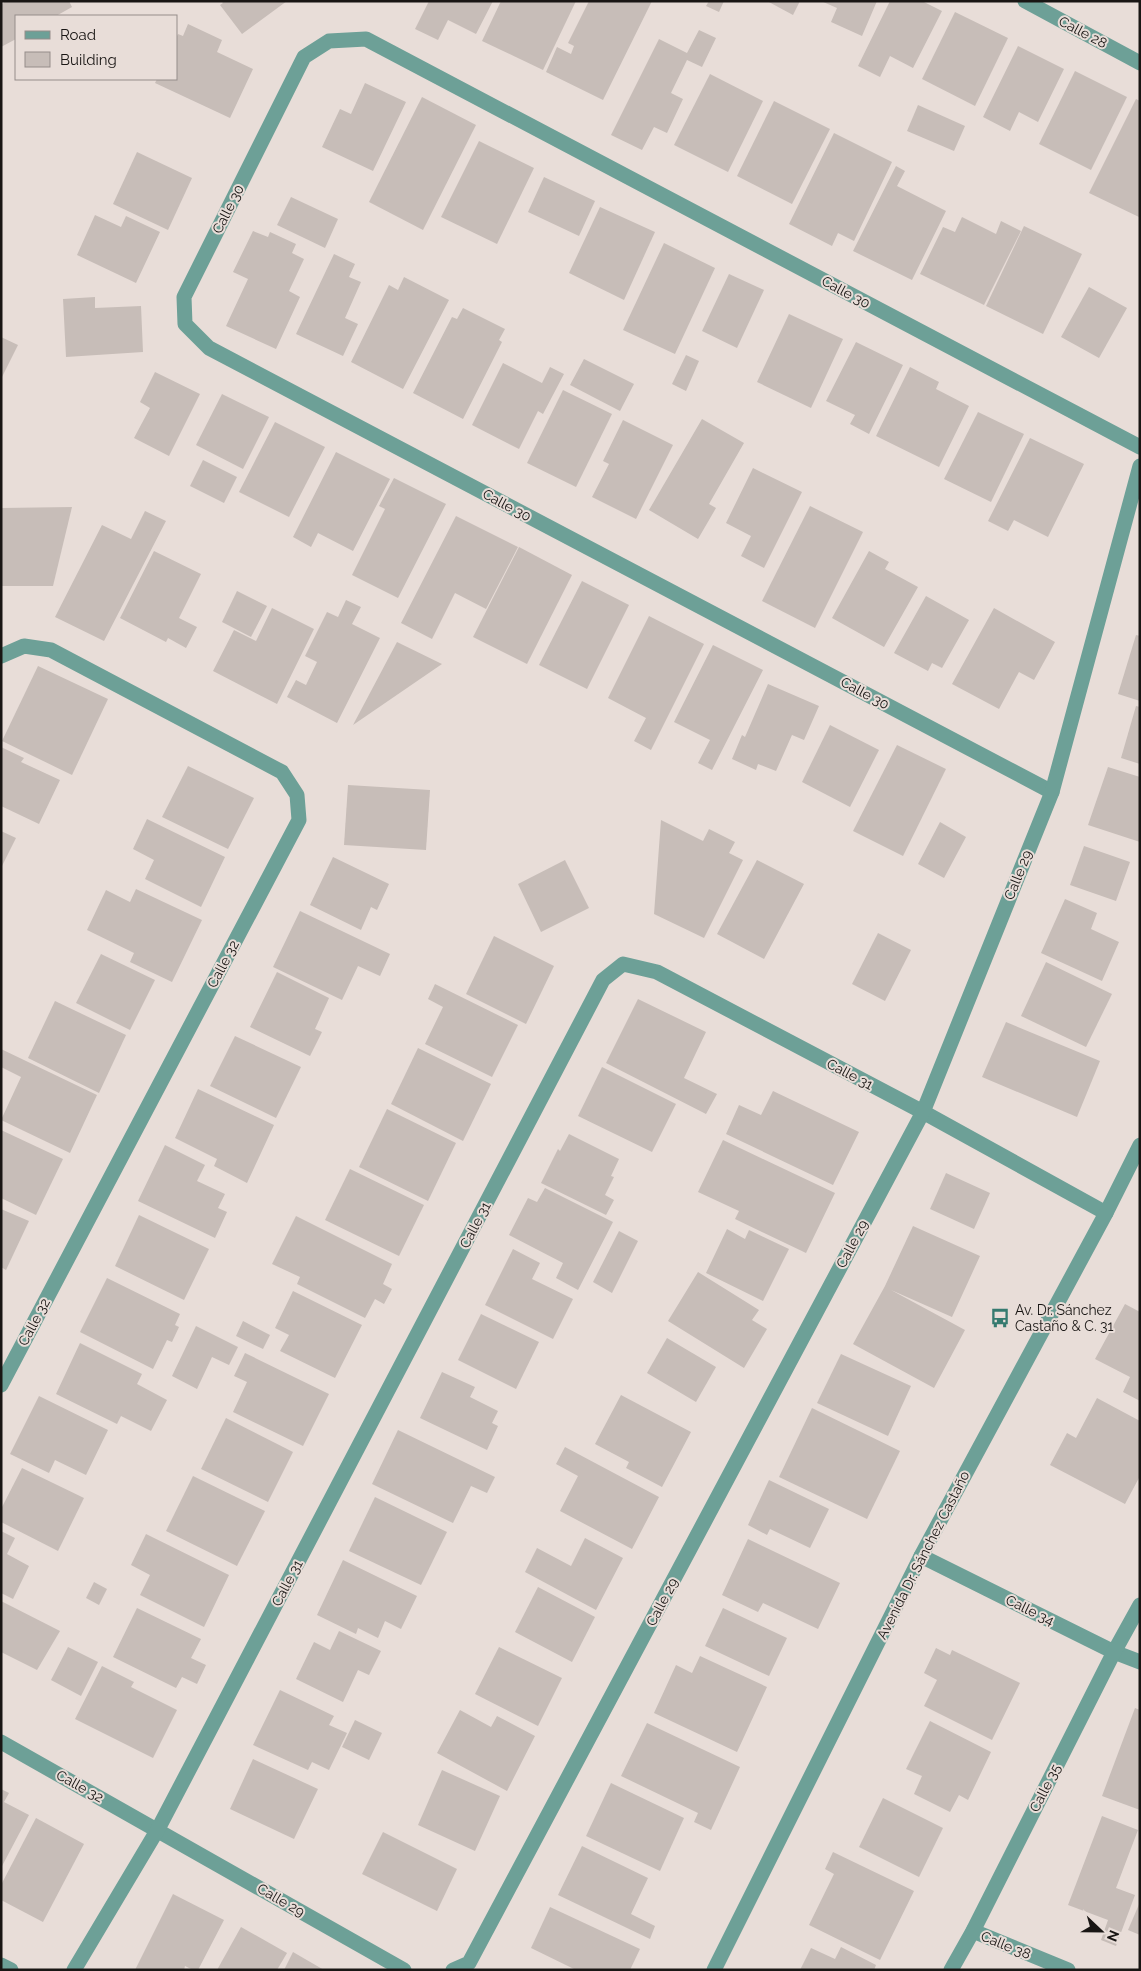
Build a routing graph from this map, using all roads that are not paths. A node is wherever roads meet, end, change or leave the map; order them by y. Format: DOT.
graph roads {
  1 [pos="1025,1"];
  2 [pos="1140,63"];
  3 [pos="1140,447"];
  4 [pos="1140,466"];
  5 [pos="1,656"];
  6 [pos="1052,792"];
  7 [pos="923,1112"];
  8 [pos="1140,1145"];
  9 [pos="1106,1212"];
  10 [pos="1,1385"];
  11 [pos="921,1556"];
  12 [pos="1140,1606"];
  13 [pos="1114,1652"];
  14 [pos="1140,1662"];
  15 [pos="1,1742"];
  16 [pos="158,1830"];
  17 [pos="973,1931"];
  18 [pos="1,1965"];
  19 [pos="11,1970"];
  20 [pos="74,1970"];
  21 [pos="404,1970"];
  22 [pos="453,1970"];
  23 [pos="714,1970"];
  24 [pos="951,1970"];
  25 [pos="1068,1970"];
  1 -- 2 [label="street, Calle 28"];
  3 -- 6 [label="street, Calle 30"];
  4 -- 6 [label="street, Calle 29"];
  5 -- 10 [label="street, Calle 32"];
  6 -- 7 [label="street, Calle 29"];
  7 -- 9 [label="street, Calle 31"];
  7 -- 16 [label="street, Calle 31"];
  7 -- 22 [label="street, Calle 29"];
  8 -- 9 [label="street, Avenida Dr. Sánchez Castaño"];
  9 -- 11 [label="street, Avenida Dr. Sánchez Castaño"];
  11 -- 13 [label="street, Calle 34"];
  11 -- 23 [label="street, Avenida Dr. Sánchez Castaño"];
  12 -- 13 [label="street, Calle 35"];
  13 -- 14 [label="street, Calle 34"];
  13 -- 17 [label="street, Calle 35"];
  15 -- 16 [label="street, Calle 32"];
  16 -- 20 [label="street, Calle 31"];
  16 -- 21 [label="street, Calle 29"];
  17 -- 24 [label="street, Calle 35"];
  17 -- 25 [label="street, Calle 38"];
  18 -- 19 [label="street"];
}
